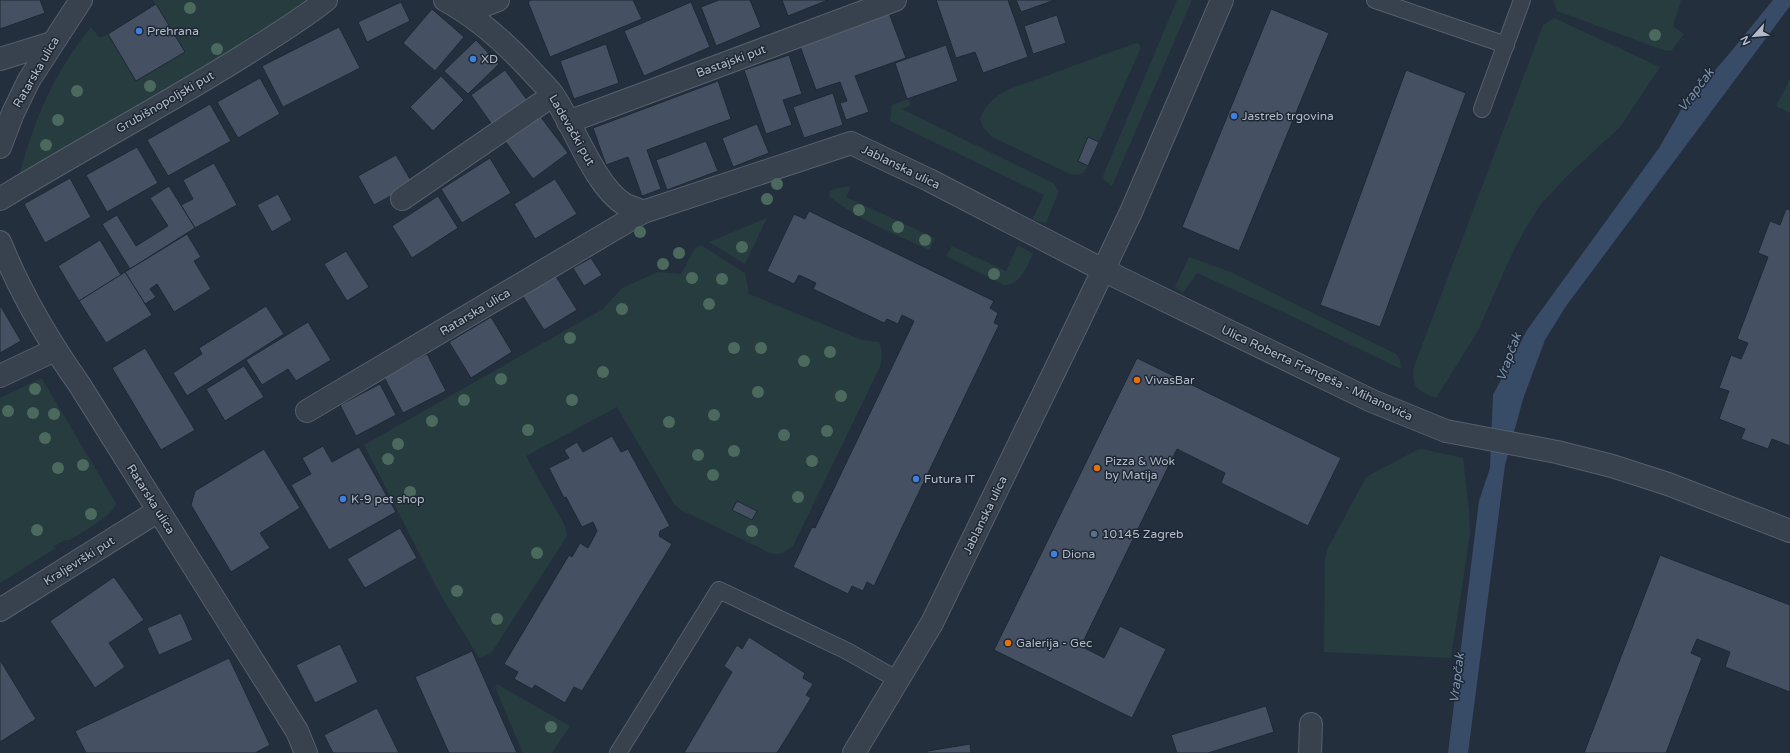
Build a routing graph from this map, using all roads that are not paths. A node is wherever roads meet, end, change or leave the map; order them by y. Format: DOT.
graph roads {
  1 [pos="80,0"];
  2 [pos="326,0"];
  3 [pos="445,0"];
  4 [pos="498,0"];
  5 [pos="894,0"];
  6 [pos="1222,0"];
  7 [pos="1375,0"];
  8 [pos="1522,0"];
  9 [pos="466,12"];
  10 [pos="52,43"];
  11 [pos="1506,45"];
  12 [pos="0,59"];
  13 [pos="553,95"];
  14 [pos="1482,109"];
  15 [pos="568,122"];
  16 [pos="0,147"];
  17 [pos="0,199"];
  18 [pos="402,199"];
  19 [pos="644,212"];
  20 [pos="0,242"];
  21 [pos="1103,270"];
  22 [pos="55,350"];
  23 [pos="0,376"];
  24 [pos="307,411"];
  25 [pos="158,511"];
  26 [pos="1790,531"];
  27 [pos="0,610"];
  28 [pos="898,680"];
  29 [pos="1311,724"];
  30 [pos="306,753"];
  31 [pos="618,753"];
  32 [pos="854,753"];
  33 [pos="1310,753"];
  1 -- 10 [label="street, Ratarska ulica"];
  2 -- 17 [label="street, Grubišnopoljski put"];
  3 -- 9 [label="street, Ladevački put"];
  4 -- 9 [label="street"];
  5 -- 15 [label="street, Bastajski put"];
  6 -- 21 [label="street, Jablanska ulica"];
  7 -- 11 [label="lane"];
  8 -- 11 [label="lane"];
  9 -- 13 [label="street, Ladevački put"];
  10 -- 12 [label="street"];
  10 -- 16 [label="street, Ratarska ulica"];
  11 -- 14 [label="lane"];
  13 -- 15 [label="street, Ladevački put"];
  13 -- 18 [label="street"];
  15 -- 19 [label="street, Ladevački put"];
  19 -- 21 [label="street, Jablanska ulica"];
  19 -- 24 [label="street, Ratarska ulica"];
  20 -- 22 [label="street, Ratarska ulica"];
  21 -- 26 [label="street, Ulica Roberta Frangeša - Mihanovića"];
  21 -- 28 [label="street, Jablanska ulica"];
  22 -- 23 [label="street"];
  22 -- 25 [label="street, Ratarska ulica"];
  25 -- 27 [label="street, Kraljevrški put"];
  25 -- 30 [label="street, Ratarska ulica"];
  28 -- 31 [label="lane"];
  28 -- 32 [label="street, Jablanska ulica"];
  29 -- 33 [label="street"];
}
